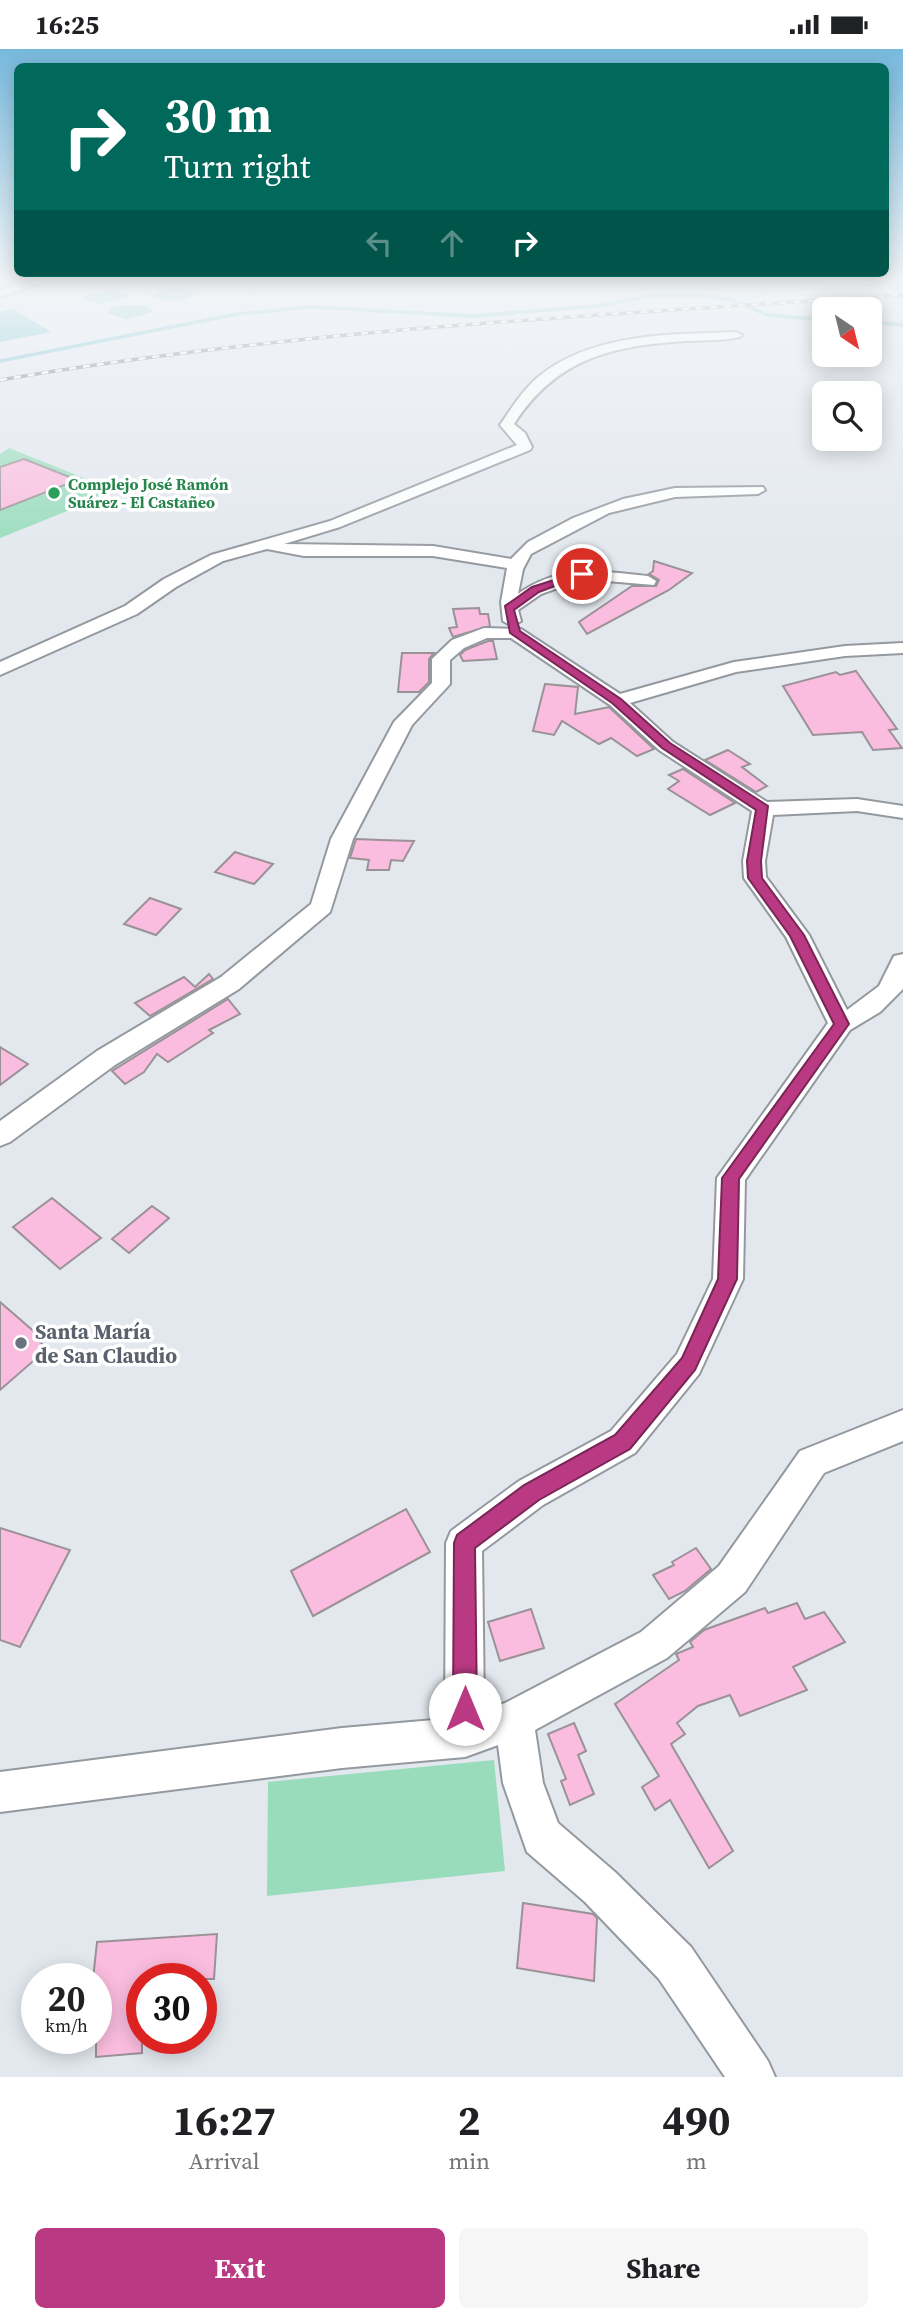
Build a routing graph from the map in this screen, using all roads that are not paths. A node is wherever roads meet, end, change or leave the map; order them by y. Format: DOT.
graph roads {
  1 [pos="554,373"];
  2 [pos="758,490"];
  3 [pos="266,545"];
  4 [pos="517,565"];
  5 [pos="648,582"];
  6 [pos="512,621"];
  7 [pos="903,648"];
  8 [pos="0,669"];
  9 [pos="617,701"];
  10 [pos="763,809"];
  11 [pos="903,812"];
  12 [pos="903,962"];
  13 [pos="842,1024"];
  14 [pos="0,1135"];
  15 [pos="903,1425"];
  16 [pos="514,1720"];
  17 [pos="465,1737"];
  18 [pos="0,1792"];
  19 [pos="752,2077"];
  1 -- 3 [label="street"];
  2 -- 4 [label="street"];
  3 -- 4 [label="street"];
  3 -- 8 [label="street"];
  4 -- 6 [label="street"];
  5 -- 6 [label="street"];
  6 -- 9 [label="street"];
  6 -- 14 [label="street"];
  7 -- 9 [label="street"];
  9 -- 10 [label="street"];
  10 -- 11 [label="street"];
  10 -- 13 [label="street"];
  12 -- 13 [label="street"];
  13 -- 17 [label="street"];
  15 -- 16 [label="street"];
  16 -- 17 [label="street"];
  16 -- 19 [label="street"];
  17 -- 18 [label="street"];
}
